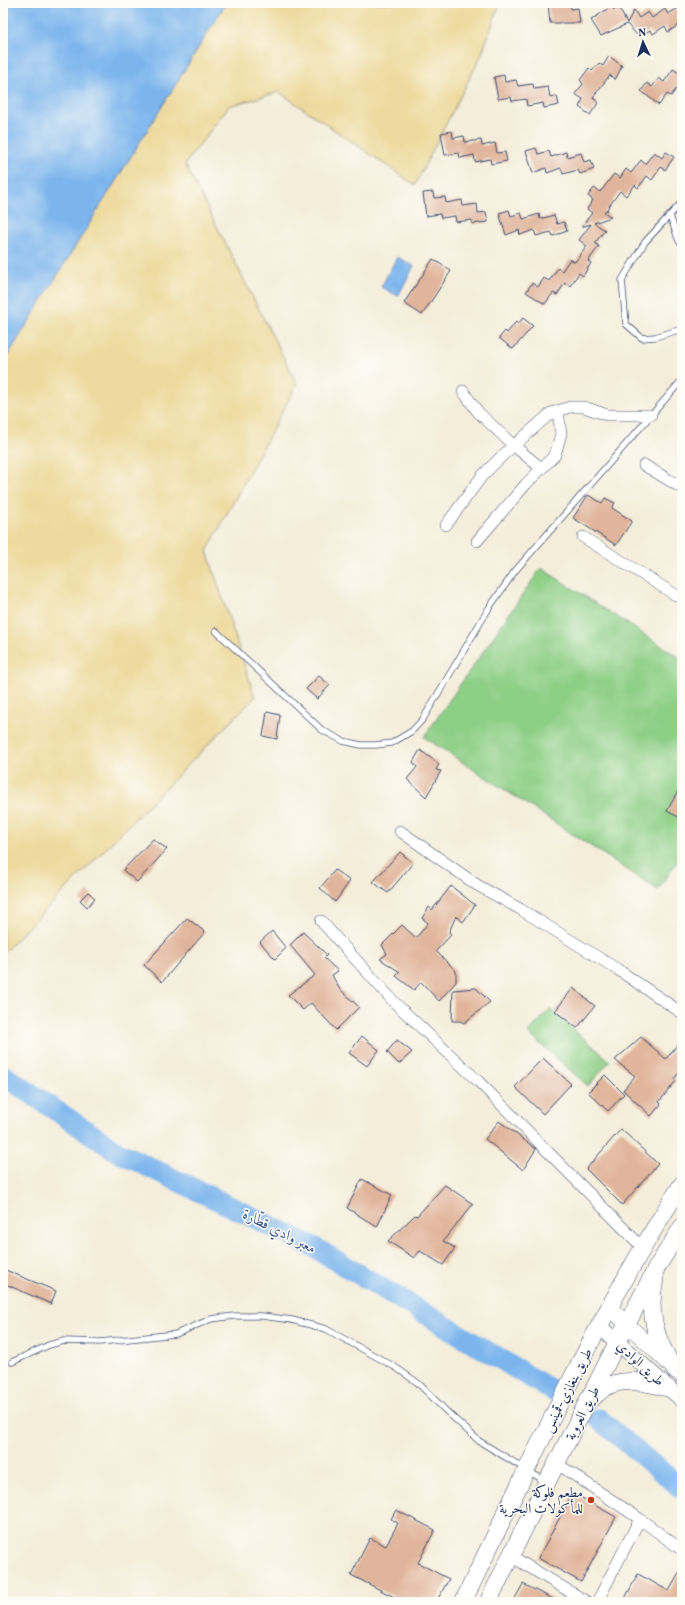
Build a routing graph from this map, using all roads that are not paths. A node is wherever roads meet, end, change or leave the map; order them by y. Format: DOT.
graph roads {
  1 [pos="682,202"];
  2 [pos="670,216"];
  3 [pos="682,243"];
  4 [pos="682,328"];
  5 [pos="682,380"];
  6 [pos="463,391"];
  7 [pos="558,411"];
  8 [pos="651,415"];
  9 [pos="513,445"];
  10 [pos="644,465"];
  11 [pos="541,468"];
  12 [pos="682,488"];
  13 [pos="446,525"];
  14 [pos="583,538"];
  15 [pos="477,541"];
  16 [pos="682,599"];
  17 [pos="216,632"];
  18 [pos="400,831"];
  19 [pos="321,921"];
  20 [pos="682,1013"];
  21 [pos="682,1184"];
  22 [pos="682,1227"];
  23 [pos="643,1248"];
  24 [pos="657,1267"];
  25 [pos="609,1308"];
  26 [pos="627,1324"];
  27 [pos="599,1326"];
  28 [pos="618,1342"];
  29 [pos="12,1362"];
  30 [pos="678,1373"];
  31 [pos="668,1388"];
  32 [pos="682,1400"];
  33 [pos="587,1403"];
  34 [pos="556,1463"];
  35 [pos="527,1471"];
  36 [pos="547,1482"];
  37 [pos="640,1519"];
  38 [pos="682,1550"];
  39 [pos="511,1556"];
  40 [pos="463,1602"];
  41 [pos="488,1602"];
  42 [pos="587,1602"];
  43 [pos="597,1602"];
  1 -- 2 [label="lane"];
  2 -- 3 [label="lane"];
  2 -- 4 [label="lane"];
  5 -- 8 [label="lane"];
  6 -- 9 [label="street"];
  7 -- 8 [label="street"];
  7 -- 9 [label="street"];
  7 -- 11 [label="street"];
  8 -- 17 [label="lane"];
  9 -- 11 [label="street"];
  9 -- 13 [label="street"];
  10 -- 12 [label="street"];
  11 -- 15 [label="street"];
  14 -- 16 [label="street"];
  18 -- 20 [label="street"];
  19 -- 23 [label="street"];
  21 -- 23 [label="main road, طريق بنغازي-قمينس"];
  22 -- 24 [label="main road, طريق العروبة"];
  23 -- 25 [label="main road, طريق بنغازي-قمينس"];
  24 -- 26 [label="main road, طريق العروبة"];
  24 -- 30 [label="main road"];
  25 -- 26 [label="main road, طريق الوادي"];
  25 -- 27 [label="main road, طريق بنغازي-قمينس"];
  26 -- 28 [label="main road, طريق العروبة"];
  26 -- 30 [label="main road, طريق الوادي"];
  27 -- 28 [label="main road, طريق الوادي"];
  27 -- 35 [label="main road, طريق بنغازي-قمينس"];
  28 -- 31 [label="main road, طريق الوادي"];
  28 -- 33 [label="main road, طريق العروبة"];
  29 -- 35 [label="lane"];
  31 -- 32 [label="main road, طريق الوادي"];
  31 -- 33 [label="main road"];
  33 -- 34 [label="main road, طريق العروبة"];
  34 -- 36 [label="main road, طريق العروبة"];
  34 -- 37 [label="street"];
  35 -- 36 [label="lane"];
  35 -- 40 [label="main road, طريق بنغازي-قمينس"];
  36 -- 39 [label="main road, طريق العروبة"];
  37 -- 38 [label="street"];
  37 -- 43 [label="street"];
  39 -- 41 [label="main road, طريق العروبة"];
  39 -- 42 [label="street"];
}
